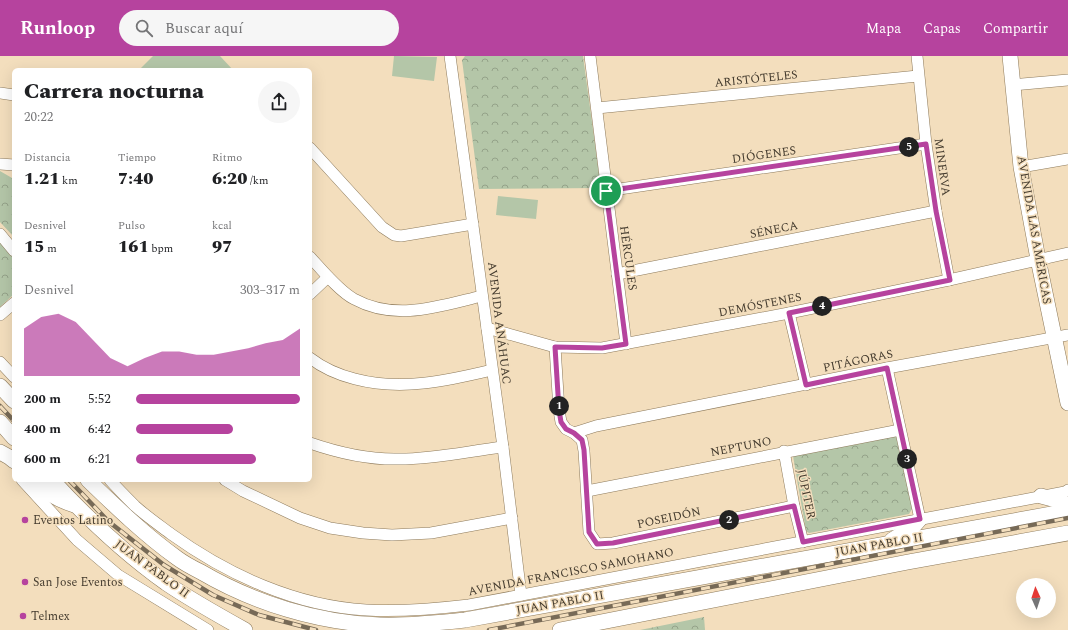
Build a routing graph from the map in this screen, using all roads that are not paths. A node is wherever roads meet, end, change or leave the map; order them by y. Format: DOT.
graph roads {
  1 [pos="450,56"];
  2 [pos="590,56"];
  3 [pos="917,56"];
  4 [pos="1010,56"];
  5 [pos="918,76"];
  6 [pos="1068,80"];
  7 [pos="1012,85"];
  8 [pos="0,93"];
  9 [pos="12,95"];
  10 [pos="596,108"];
  11 [pos="926,144"];
  12 [pos="312,150"];
  13 [pos="1068,159"];
  14 [pos="0,164"];
  15 [pos="12,165"];
  16 [pos="1021,167"];
  17 [pos="606,191"];
  18 [pos="936,211"];
  19 [pos="473,224"];
  20 [pos="0,234"];
  21 [pos="12,249"];
  22 [pos="1068,253"];
  23 [pos="312,259"];
  24 [pos="1038,259"];
  25 [pos="617,274"];
  26 [pos="328,277"];
  27 [pos="950,280"];
  28 [pos="312,292"];
  29 [pos="482,296"];
  30 [pos="12,305"];
  31 [pos="789,313"];
  32 [pos="0,315"];
  33 [pos="487,328"];
  34 [pos="1061,336"];
  35 [pos="626,344"];
  36 [pos="555,347"];
  37 [pos="312,359"];
  38 [pos="0,362"];
  39 [pos="887,368"];
  40 [pos="492,370"];
  41 [pos="12,375"];
  42 [pos="806,385"];
  43 [pos="0,386"];
  44 [pos="12,399"];
  45 [pos="1068,403"];
  46 [pos="0,422"];
  47 [pos="900,430"];
  48 [pos="574,433"];
  49 [pos="12,436"];
  50 [pos="312,444"];
  51 [pos="503,447"];
  52 [pos="784,451"];
  53 [pos="0,452"];
  54 [pos="12,460"];
  55 [pos="12,467"];
  56 [pos="24,482"];
  57 [pos="35,482"];
  58 [pos="54,482"];
  59 [pos="90,482"];
  60 [pos="112,482"];
  61 [pos="227,482"];
  62 [pos="1068,490"];
  63 [pos="587,491"];
  64 [pos="1041,496"];
  65 [pos="1068,505"];
  66 [pos="75,506"];
  67 [pos="794,506"];
  68 [pos="1068,511"];
  69 [pos="512,518"];
  70 [pos="920,519"];
  71 [pos="1068,533"];
  72 [pos="803,542"];
  73 [pos="882,545"];
  74 [pos="521,595"];
  75 [pos="208,630"];
  76 [pos="245,630"];
  77 [pos="560,630"];
  1 -- 19 [label="street, AVENIDA ANÁHUAC"];
  2 -- 10 [label="street, HÉRCULES"];
  3 -- 5 [label="street, MINERVA"];
  4 -- 7 [label="main road, AVENIDA LAS AMÉRICAS"];
  5 -- 10 [label="street, ARISTÓTELES"];
  5 -- 11 [label="street, MINERVA"];
  6 -- 7 [label="street"];
  7 -- 16 [label="main road, AVENIDA LAS AMÉRICAS"];
  8 -- 9 [label="street"];
  10 -- 17 [label="street, HÉRCULES"];
  11 -- 17 [label="street, DIÓGENES"];
  11 -- 18 [label="street, MINERVA"];
  12 -- 19 [label="street"];
  13 -- 16 [label="street"];
  14 -- 15 [label="street"];
  16 -- 24 [label="main road, AVENIDA LAS AMÉRICAS"];
  17 -- 25 [label="street, HÉRCULES"];
  18 -- 25 [label="street, SÉNECA"];
  18 -- 27 [label="street, MINERVA"];
  19 -- 29 [label="street, AVENIDA ANÁHUAC"];
  20 -- 21 [label="street"];
  22 -- 24 [label="street, DEMÓSTENES"];
  23 -- 26 [label="street"];
  24 -- 27 [label="street, DEMÓSTENES"];
  24 -- 34 [label="main road, AVENIDA LAS AMÉRICAS"];
  25 -- 35 [label="street, HÉRCULES"];
  26 -- 28 [label="street"];
  26 -- 29 [label="street"];
  27 -- 31 [label="street, DEMÓSTENES"];
  29 -- 33 [label="street, AVENIDA ANÁHUAC"];
  30 -- 32 [label="street"];
  31 -- 35 [label="street, DEMÓSTENES"];
  31 -- 42 [label="street"];
  33 -- 36 [label="street, DEMÓSTENES"];
  33 -- 40 [label="street, AVENIDA ANÁHUAC"];
  34 -- 39 [label="street, PITÁGORAS"];
  34 -- 45 [label="main road, AVENIDA LAS AMÉRICAS"];
  35 -- 36 [label="street, DEMÓSTENES"];
  36 -- 48 [label="street"];
  37 -- 40 [label="street"];
  38 -- 41 [label="street"];
  39 -- 42 [label="street, PITÁGORAS"];
  39 -- 47 [label="street"];
  40 -- 51 [label="street, AVENIDA ANÁHUAC"];
  42 -- 48 [label="street, PITÁGORAS"];
  43 -- 44 [label="main road"];
  46 -- 49 [label="main road"];
  47 -- 52 [label="street, NEPTUNO"];
  47 -- 70 [label="street"];
  48 -- 63 [label="street"];
  50 -- 51 [label="street"];
  51 -- 69 [label="street, AVENIDA ANÁHUAC"];
  52 -- 63 [label="street, NEPTUNO"];
  52 -- 67 [label="street, JÚPITER"];
  53 -- 54 [label="main road"];
  53 -- 55 [label="street"];
  56 -- 75 [label="street"];
  57 -- 66 [label="main road"];
  58 -- 66 [label="main road, JUAN PABLO II"];
  59 -- 73 [label="main road, JUAN PABLO II"];
  60 -- 74 [label="street, AVENIDA FRANCISCO SAMOHANO"];
  61 -- 69 [label="street"];
  62 -- 64 [label="street, AVENIDA FRANCISCO SAMOHANO"];
  63 -- 67 [label="street, POSEIDÓN"];
  64 -- 65 [label="main road"];
  64 -- 70 [label="street, AVENIDA FRANCISCO SAMOHANO"];
  66 -- 76 [label="main road, JUAN PABLO II"];
  67 -- 72 [label="street, JÚPITER"];
  68 -- 73 [label="main road, JUAN PABLO II"];
  69 -- 74 [label="street, AVENIDA ANÁHUAC"];
  70 -- 72 [label="street, AVENIDA FRANCISCO SAMOHANO"];
  70 -- 73 [label="main road"];
  71 -- 77 [label="main road, JUAN PABLO II"];
  72 -- 74 [label="street, AVENIDA FRANCISCO SAMOHANO"];
}
